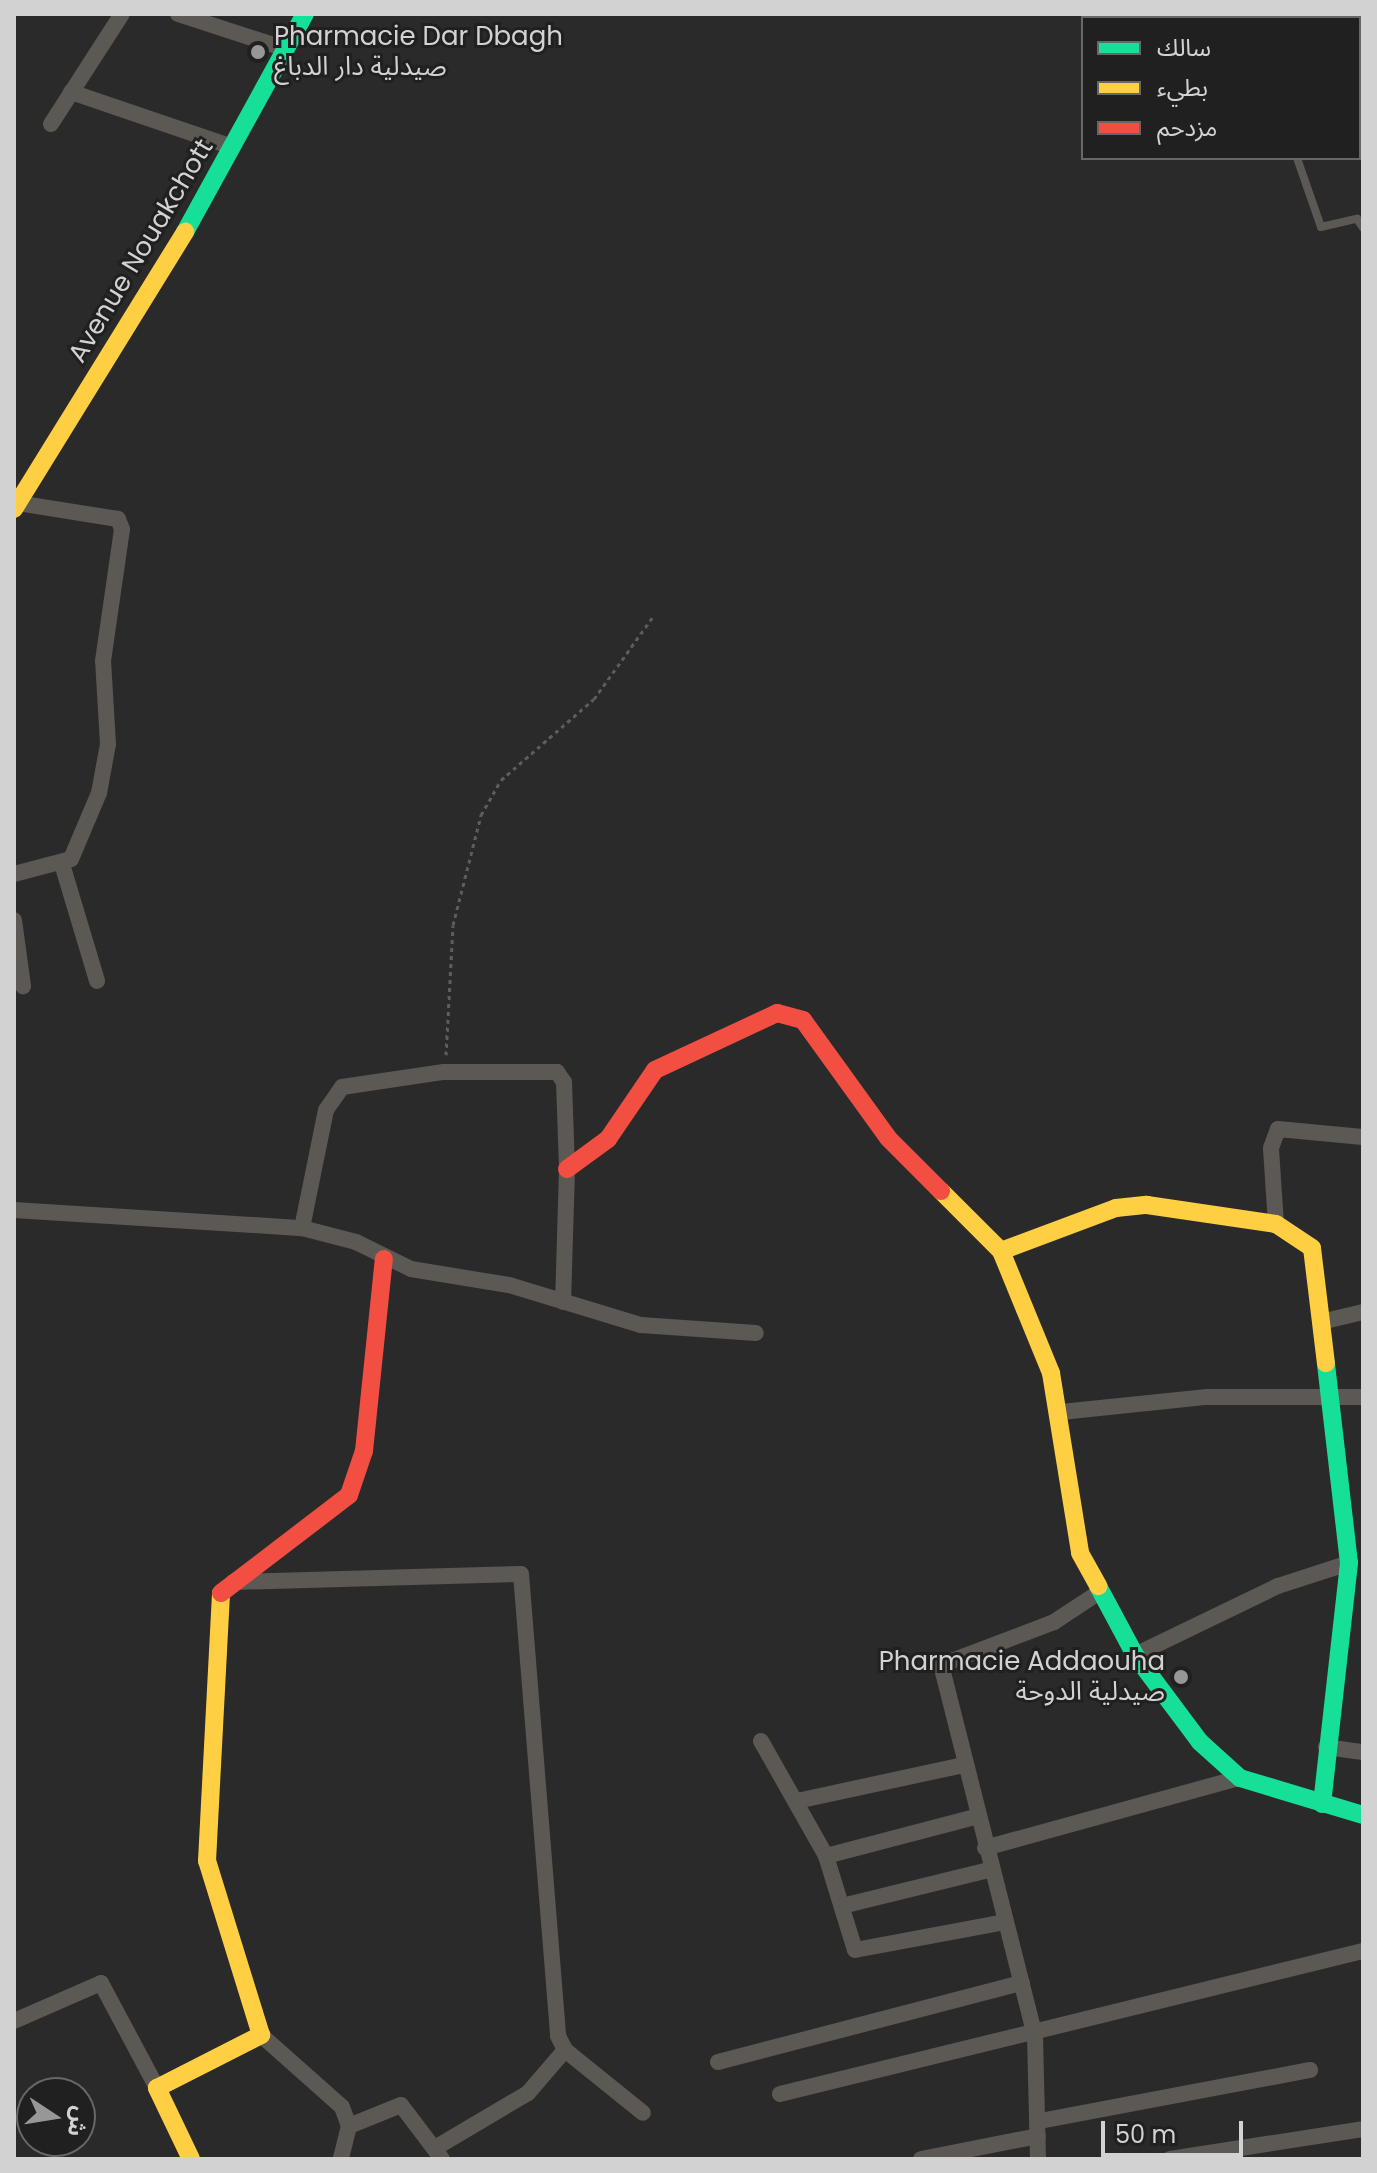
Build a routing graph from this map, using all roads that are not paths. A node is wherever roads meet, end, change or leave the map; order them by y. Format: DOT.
graph roads {
  1 [pos="122,14"];
  2 [pos="178,14"];
  3 [pos="305,14"];
  4 [pos="1285,14"];
  5 [pos="1274,16"];
  6 [pos="286,49"];
  7 [pos="71,92"];
  8 [pos="51,124"];
  9 [pos="233,147"];
  10 [pos="1298,160"];
  11 [pos="1363,228"];
  12 [pos="16,506"];
  13 [pos="62,864"];
  14 [pos="14,874"];
  15 [pos="14,920"];
  16 [pos="97,981"];
  17 [pos="23,986"];
  18 [pos="1363,1137"];
  19 [pos="567,1169"];
  20 [pos="14,1210"];
  21 [pos="1276,1224"];
  22 [pos="302,1228"];
  23 [pos="1001,1251"];
  24 [pos="384,1259"];
  25 [pos="563,1302"];
  26 [pos="1363,1312"];
  27 [pos="1321,1322"];
  28 [pos="756,1333"];
  29 [pos="1328,1392"];
  30 [pos="1363,1397"];
  31 [pos="1061,1412"];
  32 [pos="1349,1563"];
  33 [pos="231,1582"];
  34 [pos="1098,1593"];
  35 [pos="1135,1655"];
  36 [pos="761,1741"];
  37 [pos="1326,1747"];
  38 [pos="1363,1752"];
  39 [pos="963,1765"];
  40 [pos="1240,1778"];
  41 [pos="797,1801"];
  42 [pos="1322,1804"];
  43 [pos="1363,1815"];
  44 [pos="978,1816"];
  45 [pos="985,1848"];
  46 [pos="826,1856"];
  47 [pos="989,1870"];
  48 [pos="846,1905"];
  49 [pos="1004,1922"];
  50 [pos="1363,1951"];
  51 [pos="1022,1983"];
  52 [pos="14,2021"];
  53 [pos="261,2035"];
  54 [pos="1035,2036"];
  55 [pos="565,2050"];
  56 [pos="718,2062"];
  57 [pos="1310,2070"];
  58 [pos="157,2088"];
  59 [pos="780,2094"];
  60 [pos="643,2113"];
  61 [pos="349,2126"];
  62 [pos="1039,2128"];
  63 [pos="1363,2129"];
  64 [pos="438,2154"];
  65 [pos="191,2159"];
  66 [pos="341,2159"];
  67 [pos="921,2159"];
  68 [pos="1038,2159"];
  69 [pos="1170,2159"];
  1 -- 7 [label="street"];
  2 -- 6 [label="street"];
  3 -- 6 [label="street, Avenue Nouakchott"];
  4 -- 5 [label="lane"];
  6 -- 9 [label="street, Avenue Nouakchott"];
  7 -- 8 [label="street"];
  7 -- 9 [label="street"];
  9 -- 12 [label="street, Avenue Nouakchott"];
  10 -- 11 [label="lane"];
  12 -- 13 [label="street"];
  13 -- 14 [label="street"];
  13 -- 16 [label="street"];
  15 -- 17 [label="street"];
  18 -- 21 [label="street"];
  19 -- 22 [label="street"];
  19 -- 23 [label="street"];
  19 -- 25 [label="street"];
  20 -- 22 [label="street"];
  21 -- 23 [label="street"];
  21 -- 27 [label="street"];
  22 -- 24 [label="street"];
  23 -- 31 [label="street"];
  24 -- 25 [label="street"];
  24 -- 33 [label="street"];
  25 -- 28 [label="street"];
  26 -- 27 [label="street"];
  27 -- 29 [label="street"];
  29 -- 30 [label="street"];
  29 -- 31 [label="street"];
  29 -- 32 [label="street"];
  31 -- 34 [label="street"];
  32 -- 35 [label="street"];
  32 -- 37 [label="street"];
  33 -- 53 [label="street"];
  33 -- 55 [label="street"];
  34 -- 35 [label="street"];
  34 -- 39 [label="street"];
  35 -- 40 [label="street"];
  36 -- 41 [label="street"];
  37 -- 38 [label="street"];
  37 -- 42 [label="street"];
  39 -- 41 [label="street"];
  39 -- 44 [label="street"];
  40 -- 42 [label="street"];
  40 -- 45 [label="street"];
  41 -- 46 [label="street"];
  42 -- 43 [label="street"];
  44 -- 45 [label="street"];
  44 -- 46 [label="street"];
  45 -- 47 [label="street"];
  46 -- 48 [label="street"];
  47 -- 48 [label="street"];
  47 -- 49 [label="street"];
  48 -- 49 [label="street"];
  49 -- 51 [label="street"];
  50 -- 54 [label="street"];
  51 -- 54 [label="street"];
  51 -- 56 [label="street"];
  52 -- 58 [label="street"];
  53 -- 58 [label="street"];
  53 -- 61 [label="street"];
  54 -- 59 [label="street"];
  54 -- 62 [label="street"];
  55 -- 60 [label="street"];
  55 -- 64 [label="street"];
  57 -- 62 [label="street"];
  58 -- 65 [label="street"];
  61 -- 64 [label="street"];
  61 -- 66 [label="street"];
  62 -- 67 [label="street"];
  62 -- 68 [label="street"];
  63 -- 69 [label="street"];
}
